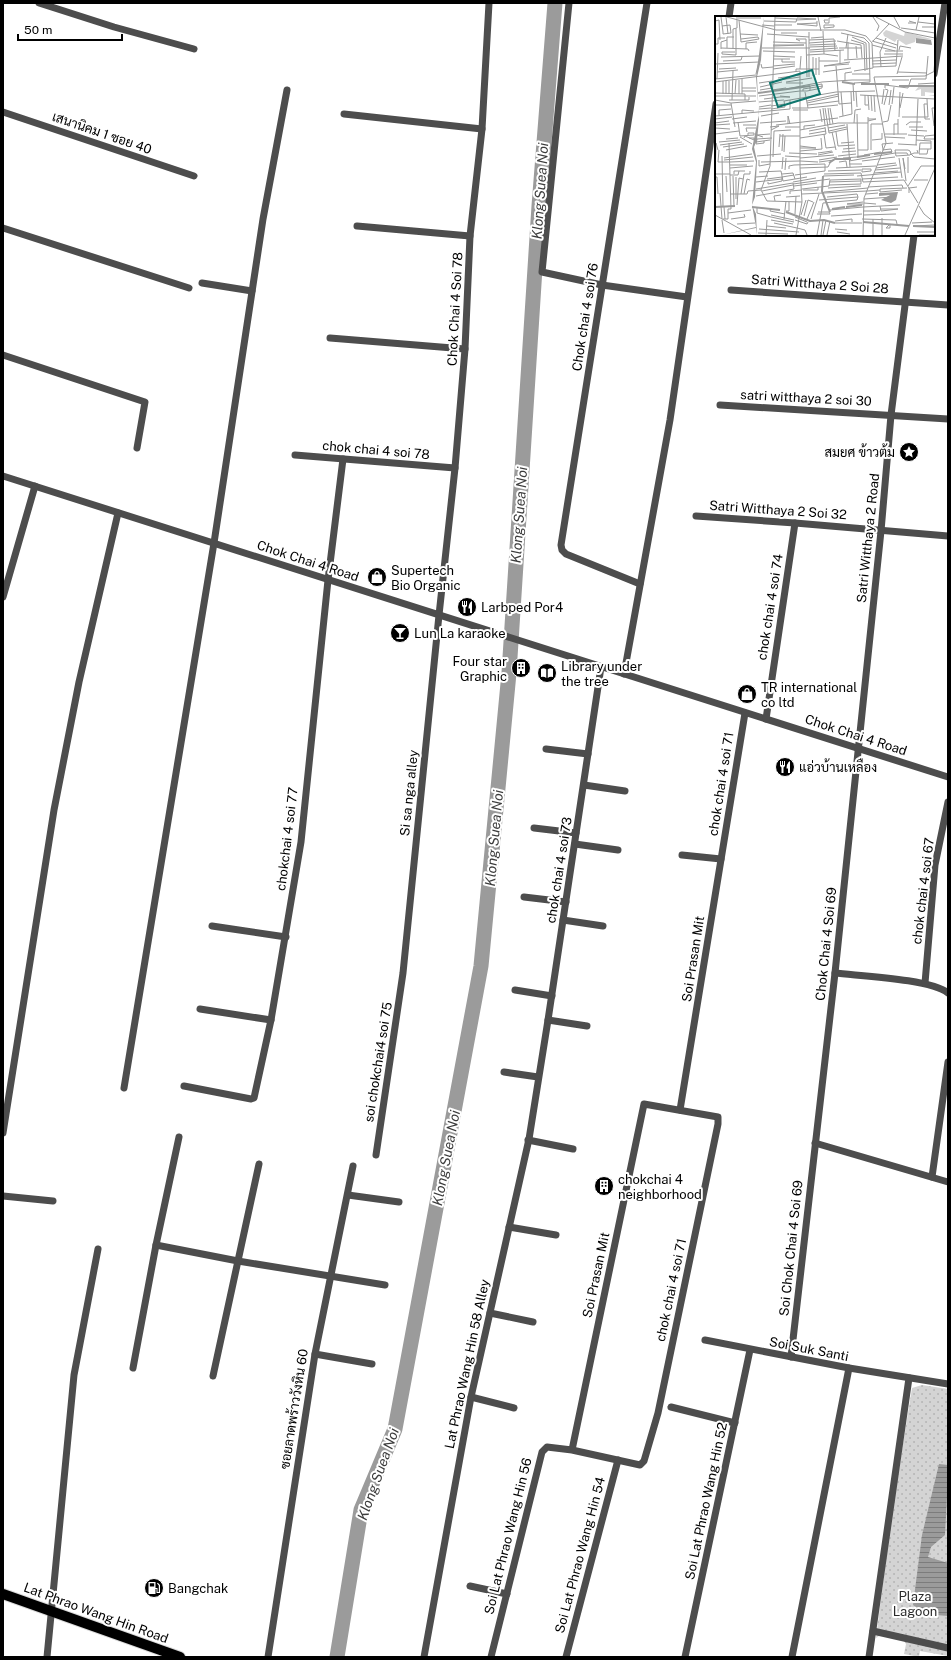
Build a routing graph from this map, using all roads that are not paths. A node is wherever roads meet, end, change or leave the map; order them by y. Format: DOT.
graph roads {
  1 [pos="39,3"];
  2 [pos="490,3"];
  3 [pos="569,3"];
  4 [pos="647,3"];
  5 [pos="731,3"];
  6 [pos="945,3"];
  7 [pos="729,16"];
  8 [pos="194,49"];
  9 [pos="935,68"];
  10 [pos="288,90"];
  11 [pos="715,111"];
  12 [pos="3,112"];
  13 [pos="344,114"];
  14 [pos="482,129"];
  15 [pos="194,176"];
  16 [pos="357,226"];
  17 [pos="3,228"];
  18 [pos="470,236"];
  19 [pos="914,236"];
  20 [pos="202,283"];
  21 [pos="602,285"];
  22 [pos="189,288"];
  23 [pos="731,290"];
  24 [pos="252,291"];
  25 [pos="687,297"];
  26 [pos="907,302"];
  27 [pos="948,305"];
  28 [pos="330,338"];
  29 [pos="465,349"];
  30 [pos="3,355"];
  31 [pos="720,405"];
  32 [pos="891,415"];
  33 [pos="948,419"];
  34 [pos="137,448"];
  35 [pos="296,455"];
  36 [pos="343,459"];
  37 [pos="455,468"];
  38 [pos="3,476"];
  39 [pos="35,486"];
  40 [pos="118,513"];
  41 [pos="696,516"];
  42 [pos="795,523"];
  43 [pos="881,531"];
  44 [pos="948,536"];
  45 [pos="214,543"];
  46 [pos="328,580"];
  47 [pos="640,584"];
  48 [pos="3,597"];
  49 [pos="439,615"];
  50 [pos="601,667"];
  51 [pos="624,674"];
  52 [pos="745,712"];
  53 [pos="766,719"];
  54 [pos="858,748"];
  55 [pos="546,749"];
  56 [pos="588,754"];
  57 [pos="948,777"];
  58 [pos="584,785"];
  59 [pos="625,791"];
  60 [pos="948,802"];
  61 [pos="534,828"];
  62 [pos="576,833"];
  63 [pos="575,844"];
  64 [pos="618,850"];
  65 [pos="682,855"];
  66 [pos="721,859"];
  67 [pos="524,897"];
  68 [pos="566,902"];
  69 [pos="563,920"];
  70 [pos="212,926"];
  71 [pos="603,926"];
  72 [pos="286,937"];
  73 [pos="403,973"];
  74 [pos="835,973"];
  75 [pos="924,983"];
  76 [pos="515,990"];
  77 [pos="948,993"];
  78 [pos="552,996"];
  79 [pos="200,1009"];
  80 [pos="271,1020"];
  81 [pos="548,1020"];
  82 [pos="587,1026"];
  83 [pos="948,1062"];
  84 [pos="504,1072"];
  85 [pos="538,1077"];
  86 [pos="184,1086"];
  87 [pos="124,1088"];
  88 [pos="680,1110"];
  89 [pos="3,1133"];
  90 [pos="179,1137"];
  91 [pos="528,1140"];
  92 [pos="815,1143"];
  93 [pos="573,1149"];
  94 [pos="376,1155"];
  95 [pos="259,1164"];
  96 [pos="353,1166"];
  97 [pos="932,1177"];
  98 [pos="948,1182"];
  99 [pos="348,1195"];
  100 [pos="3,1196"];
  101 [pos="53,1201"];
  102 [pos="399,1202"];
  103 [pos="509,1227"];
  104 [pos="556,1235"];
  105 [pos="156,1245"];
  106 [pos="98,1249"];
  107 [pos="238,1262"];
  108 [pos="330,1276"];
  109 [pos="385,1285"];
  110 [pos="490,1313"];
  111 [pos="533,1322"];
  112 [pos="705,1340"];
  113 [pos="750,1350"];
  114 [pos="315,1354"];
  115 [pos="791,1357"];
  116 [pos="372,1364"];
  117 [pos="133,1368"];
  118 [pos="849,1368"];
  119 [pos="213,1376"];
  120 [pos="909,1378"];
  121 [pos="948,1384"];
  122 [pos="471,1398"];
  123 [pos="670,1407"];
  124 [pos="514,1408"];
  125 [pos="735,1423"];
  126 [pos="572,1450"];
  127 [pos="618,1460"];
  128 [pos="644,1461"];
  129 [pos="470,1586"];
  130 [pos="3,1594"];
  131 [pos="506,1594"];
  132 [pos="52,1612"];
  133 [pos="873,1631"];
  134 [pos="948,1648"];
  135 [pos="47,1657"];
  136 [pos="180,1657"];
  137 [pos="268,1657"];
  138 [pos="424,1657"];
  139 [pos="491,1657"];
  140 [pos="566,1657"];
  141 [pos="685,1657"];
  142 [pos="792,1657"];
  143 [pos="869,1657"];
  1 -- 8 [label="street"];
  2 -- 14 [label="street, Chok Chai 4 Soi 78"];
  3 -- 21 [label="street"];
  4 -- 21 [label="street, Chok chai 4 soi 76"];
  5 -- 7 [label="street"];
  6 -- 9 [label="street"];
  10 -- 24 [label="street"];
  11 -- 25 [label="street"];
  12 -- 15 [label="street, เสนานิคม 1 ซอย 40"];
  13 -- 14 [label="street"];
  14 -- 18 [label="street, Chok Chai 4 Soi 78"];
  16 -- 18 [label="street"];
  17 -- 22 [label="street"];
  18 -- 29 [label="street, Chok Chai 4 Soi 78"];
  19 -- 26 [label="street, Satri Witthaya 2 Road"];
  20 -- 24 [label="street"];
  21 -- 25 [label="street"];
  21 -- 47 [label="street, Chok chai 4 soi 76"];
  23 -- 26 [label="street, Satri Witthaya 2 Soi 28"];
  24 -- 45 [label="street"];
  25 -- 47 [label="street"];
  26 -- 27 [label="street, Satri Witthaya 2 Soi 28"];
  26 -- 32 [label="street, Satri Witthaya 2 Road"];
  28 -- 29 [label="street"];
  29 -- 37 [label="street, Chok Chai 4 Soi 78"];
  30 -- 34 [label="street"];
  31 -- 32 [label="street, satri witthaya 2 soi 30"];
  32 -- 33 [label="street, satri witthaya 2 soi 30"];
  32 -- 43 [label="street, Satri Witthaya 2 Road"];
  35 -- 36 [label="street, chok chai 4 soi 78"];
  36 -- 37 [label="street, chok chai 4 soi 78"];
  36 -- 46 [label="street, chokchai 4 soi 77"];
  37 -- 49 [label="street, Chok Chai 4 Soi 78"];
  38 -- 39 [label="street, Chok Chai 4 Road"];
  39 -- 40 [label="street, Chok Chai 4 Road"];
  39 -- 48 [label="street"];
  40 -- 45 [label="street, Chok Chai 4 Road"];
  40 -- 89 [label="street"];
  41 -- 42 [label="street, Satri Witthaya 2 Soi 32"];
  42 -- 43 [label="street, Satri Witthaya 2 Soi 32"];
  42 -- 53 [label="street, chok chai 4 soi 74"];
  43 -- 44 [label="street, Satri Witthaya 2 Soi 32"];
  43 -- 54 [label="street, Satri Witthaya 2 Road"];
  45 -- 46 [label="street, Chok Chai 4 Road"];
  45 -- 87 [label="street"];
  46 -- 49 [label="street, Chok Chai 4 Road"];
  46 -- 72 [label="street, chokchai 4 soi 77"];
  47 -- 51 [label="street"];
  49 -- 50 [label="street, Chok Chai 4 Road"];
  49 -- 73 [label="street, Si sa nga alley"];
  50 -- 51 [label="street, Chok Chai 4 Road"];
  50 -- 56 [label="street, chok chai 4 soi 73"];
  51 -- 52 [label="street, Chok Chai 4 Road"];
  52 -- 53 [label="street, Chok Chai 4 Road"];
  52 -- 66 [label="street, chok chai 4 soi 71"];
  53 -- 54 [label="street, Chok Chai 4 Road"];
  54 -- 57 [label="street, Chok Chai 4 Road"];
  54 -- 74 [label="street, Chok Chai 4 Soi 69"];
  55 -- 56 [label="street"];
  56 -- 58 [label="street, chok chai 4 soi 73"];
  58 -- 59 [label="street"];
  58 -- 62 [label="street, chok chai 4 soi 73"];
  60 -- 75 [label="street, chok chai 4 soi 67"];
  61 -- 62 [label="street"];
  62 -- 63 [label="street, chok chai 4 soi 73"];
  63 -- 64 [label="street"];
  63 -- 68 [label="street, chok chai 4 soi 73"];
  65 -- 66 [label="street"];
  66 -- 88 [label="street, Soi Prasan Mit"];
  67 -- 68 [label="street"];
  68 -- 69 [label="street, chok chai 4 soi 73"];
  69 -- 71 [label="street"];
  69 -- 78 [label="street, chok chai 4 soi 73"];
  70 -- 72 [label="street"];
  72 -- 80 [label="street, chokchai 4 soi 77"];
  73 -- 94 [label="street, soi chokchai4 soi 75"];
  74 -- 75 [label="street"];
  74 -- 92 [label="street, Chok Chai 4 Soi 69"];
  75 -- 77 [label="street"];
  76 -- 78 [label="street"];
  78 -- 81 [label="street, chok chai 4 soi 73"];
  79 -- 80 [label="street"];
  80 -- 86 [label="street, chokchai 4 soi 77"];
  81 -- 82 [label="street"];
  81 -- 85 [label="street, chok chai 4 soi 73"];
  83 -- 97 [label="street"];
  84 -- 85 [label="street"];
  85 -- 91 [label="street, Lat Phrao Wang Hin 58 Alley"];
  88 -- 126 [label="street, Soi Prasan Mit"];
  88 -- 128 [label="street, chok chai 4 soi 71"];
  90 -- 105 [label="street"];
  91 -- 93 [label="street"];
  91 -- 103 [label="street, Lat Phrao Wang Hin 58 Alley"];
  92 -- 97 [label="street"];
  92 -- 115 [label="street, Soi Chok Chai 4 Soi 69"];
  95 -- 107 [label="street"];
  96 -- 99 [label="street, ซอยลาดพร้าววังหิน 60"];
  97 -- 98 [label="street"];
  99 -- 102 [label="street"];
  99 -- 108 [label="street, ซอยลาดพร้าววังหิน 60"];
  100 -- 101 [label="street"];
  103 -- 104 [label="street"];
  103 -- 110 [label="street, Lat Phrao Wang Hin 58 Alley"];
  105 -- 107 [label="street"];
  105 -- 117 [label="street"];
  106 -- 132 [label="street"];
  107 -- 108 [label="street"];
  107 -- 119 [label="street"];
  108 -- 109 [label="street"];
  108 -- 114 [label="street, ซอยลาดพร้าววังหิน 60"];
  110 -- 111 [label="street"];
  110 -- 122 [label="street, Lat Phrao Wang Hin 58 Alley"];
  112 -- 113 [label="street, Soi Suk Santi"];
  113 -- 115 [label="street, Soi Suk Santi"];
  113 -- 125 [label="street, Soi Lat Phrao Wang Hin 52"];
  114 -- 116 [label="street"];
  114 -- 137 [label="street, ซอยลาดพร้าววังหิน 60"];
  115 -- 118 [label="street, Soi Suk Santi"];
  118 -- 120 [label="street, Soi Suk Santi"];
  118 -- 142 [label="street"];
  120 -- 121 [label="street, Soi Suk Santi"];
  120 -- 133 [label="street"];
  122 -- 124 [label="street"];
  122 -- 138 [label="street, Lat Phrao Wang Hin 58 Alley"];
  123 -- 125 [label="street"];
  125 -- 141 [label="street, Soi Lat Phrao Wang Hin 52"];
  126 -- 127 [label="street, Soi Lat Phrao Wang Hin 56"];
  126 -- 131 [label="street, Soi Lat Phrao Wang Hin 56"];
  127 -- 128 [label="street, Soi Lat Phrao Wang Hin 56"];
  127 -- 140 [label="street, Soi Lat Phrao Wang Hin 54"];
  129 -- 131 [label="street"];
  130 -- 132 [label="main road, Lat Phrao Wang Hin Road"];
  131 -- 139 [label="street, Soi Lat Phrao Wang Hin 56"];
  132 -- 135 [label="street"];
  132 -- 136 [label="main road, Lat Phrao Wang Hin Road"];
  133 -- 134 [label="street"];
  133 -- 143 [label="street"];
}
